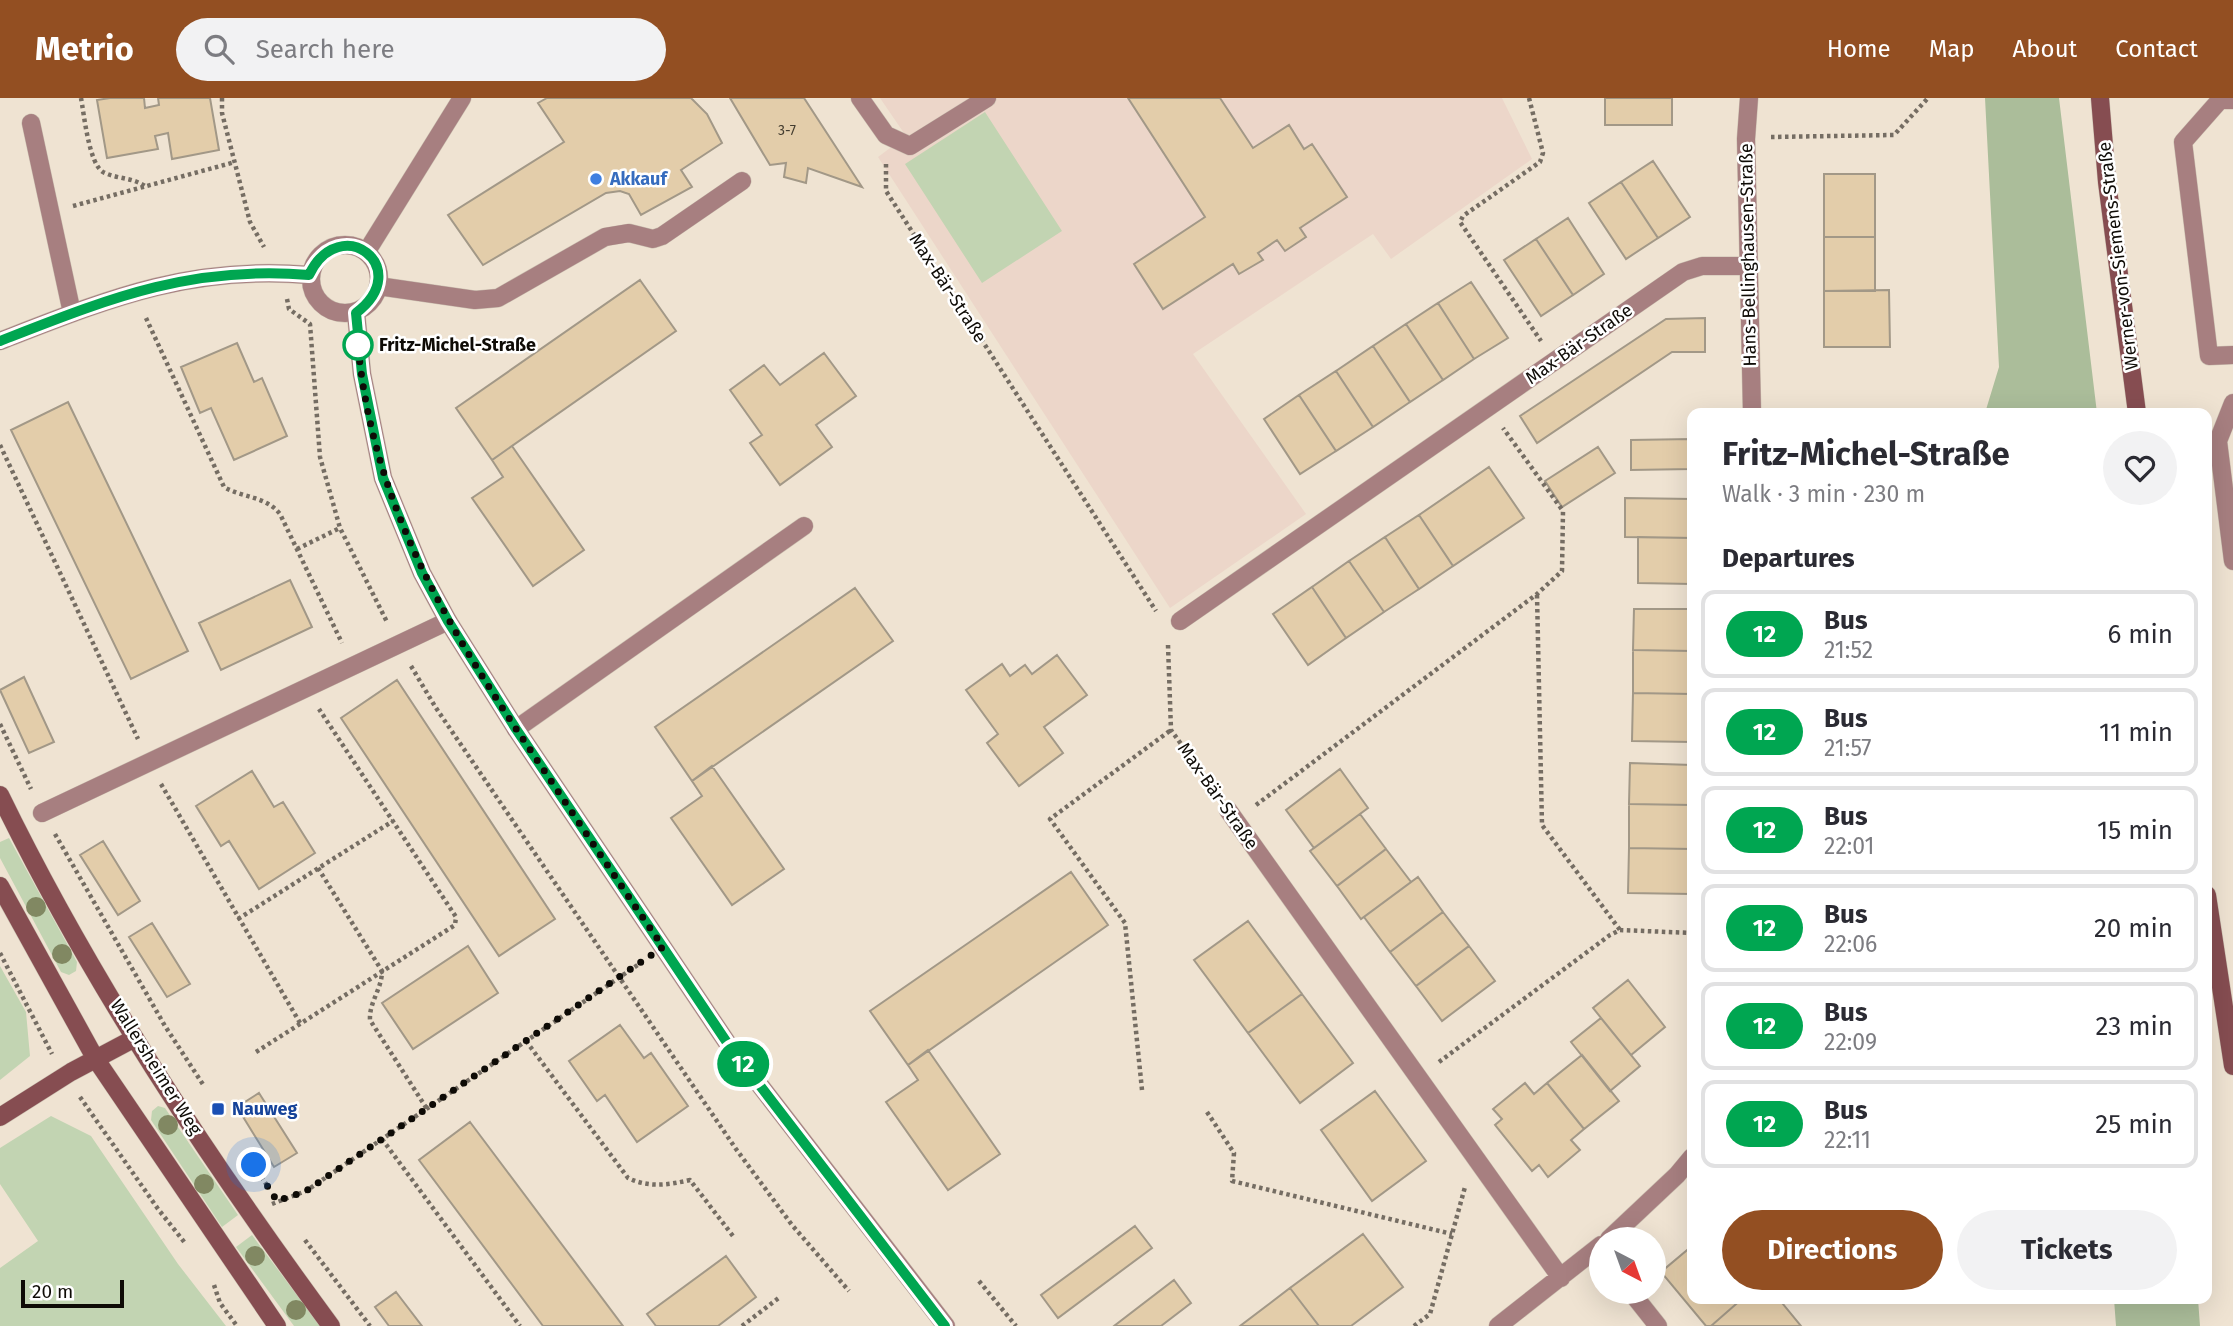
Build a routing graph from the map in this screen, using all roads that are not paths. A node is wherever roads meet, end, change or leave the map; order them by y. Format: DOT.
graph roads {
  1 [pos="462,98"];
  2 [pos="860,98"];
  3 [pos="987,98"];
  4 [pos="1749,98"];
  5 [pos="2100,98"];
  6 [pos="2233,100"];
  7 [pos="31,123"];
  8 [pos="742,181"];
  9 [pos="367,251"];
  10 [pos="1748,266"];
  11 [pos="309,275"];
  12 [pos="378,286"];
  13 [pos="72,313"];
  14 [pos="356,313"];
  15 [pos="0,341"];
  16 [pos="2233,355"];
  17 [pos="2233,402"];
  18 [pos="1752,408"];
  19 [pos="2136,408"];
  20 [pos="804,526"];
  21 [pos="2233,561"];
  22 [pos="448,621"];
  23 [pos="1180,621"];
  24 [pos="516,729"];
  25 [pos="0,795"];
  26 [pos="42,813"];
  27 [pos="1231,815"];
  28 [pos="0,886"];
  29 [pos="2212,928"];
  30 [pos="135,1038"];
  31 [pos="95,1058"];
  32 [pos="2233,1066"];
  33 [pos="0,1117"];
  34 [pos="1687,1163"];
  35 [pos="1623,1227"];
  36 [pos="1589,1257"];
  37 [pos="1561,1278"];
  38 [pos="1641,1304"];
  39 [pos="277,1326"];
  40 [pos="331,1326"];
  41 [pos="946,1326"];
  42 [pos="1498,1326"];
  43 [pos="1658,1326"];
  1 -- 9 [label="street"];
  2 -- 3 [label="street"];
  4 -- 10 [label="street, Hans-Bellinghausen-Straße"];
  5 -- 19 [label="street, Werner-von-Siemens-Straße"];
  6 -- 16 [label="street"];
  7 -- 13 [label="street"];
  8 -- 12 [label="street"];
  9 -- 11 [label="street"];
  9 -- 12 [label="street"];
  10 -- 18 [label="street, Hans-Bellinghausen-Straße"];
  10 -- 23 [label="street, Max-Bär-Straße"];
  11 -- 13 [label="street"];
  11 -- 14 [label="street"];
  12 -- 14 [label="street"];
  13 -- 15 [label="street"];
  14 -- 22 [label="street"];
  17 -- 21 [label="street"];
  20 -- 24 [label="street"];
  22 -- 24 [label="street"];
  22 -- 26 [label="street"];
  24 -- 41 [label="street"];
  25 -- 30 [label="street, Wallersheimer Weg"];
  27 -- 37 [label="street, Max-Bär-Straße"];
  28 -- 31 [label="street"];
  29 -- 32 [label="street"];
  30 -- 31 [label="street"];
  30 -- 40 [label="street, Wallersheimer Weg"];
  31 -- 33 [label="street"];
  31 -- 39 [label="street"];
  34 -- 35 [label="street"];
  36 -- 37 [label="street"];
  37 -- 42 [label="street"];
  38 -- 43 [label="street"];
}
